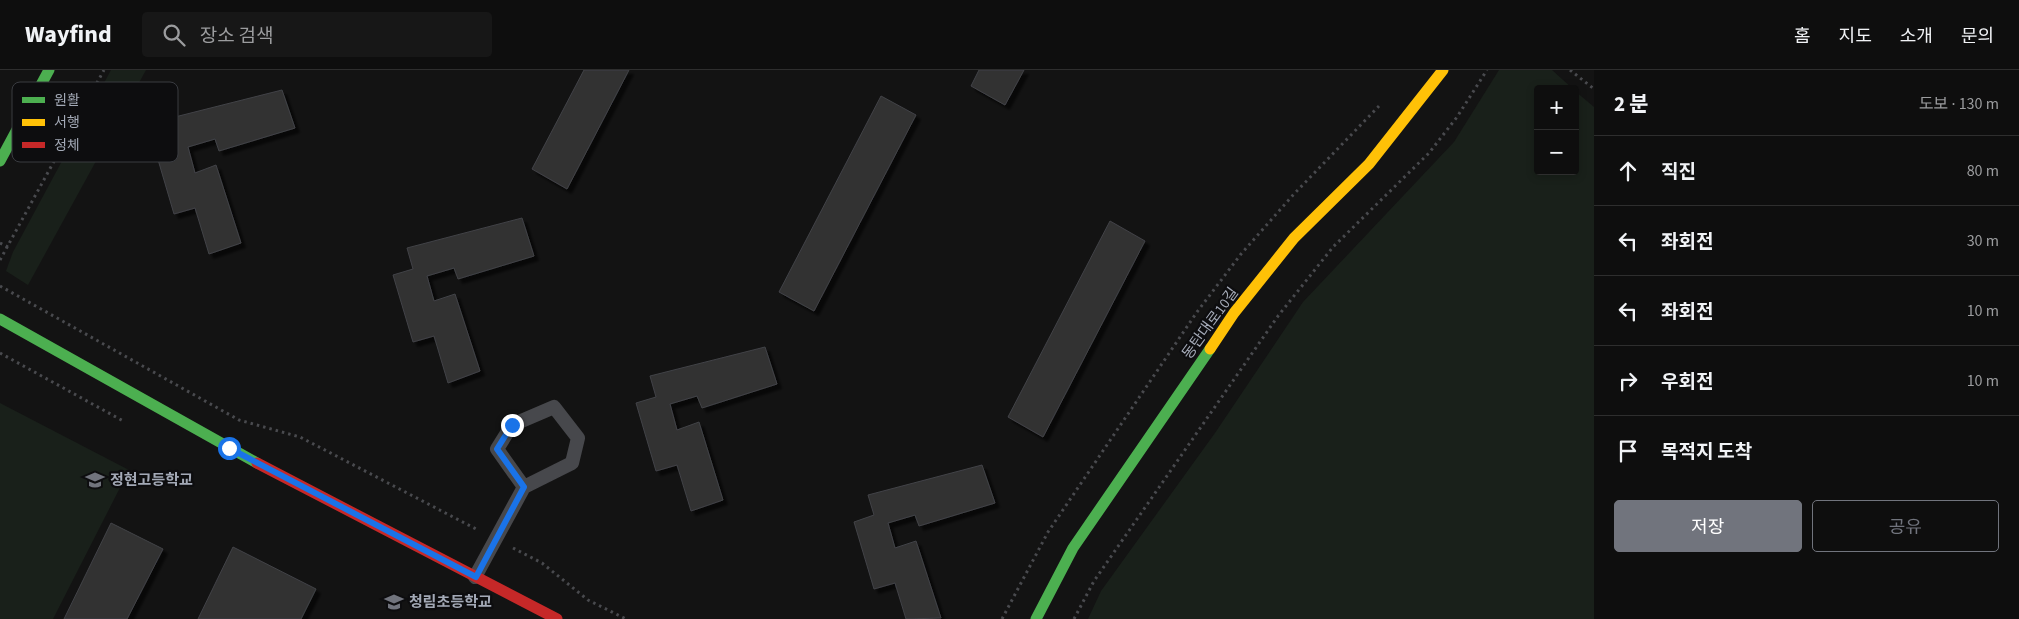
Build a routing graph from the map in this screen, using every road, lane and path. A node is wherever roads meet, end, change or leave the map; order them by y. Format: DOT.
graph roads {
  1 [pos="48,70"];
  2 [pos="104,70"];
  3 [pos="1443,70"];
  4 [pos="1487,70"];
  5 [pos="1570,70"];
  6 [pos="42,82"];
  7 [pos="97,82"];
  8 [pos="1594,89"];
  9 [pos="1384,100"];
  10 [pos="12,138"];
  11 [pos="0,161"];
  12 [pos="54,162"];
  13 [pos="0,243"];
  14 [pos="8,247"];
  15 [pos="0,260"];
  16 [pos="0,286"];
  17 [pos="0,319"];
  18 [pos="524,487"];
  19 [pos="496,539"];
  20 [pos="476,577"];
  21 [pos="557,619"];
  22 [pos="626,619"];
  23 [pos="1002,619"];
  24 [pos="1036,619"];
  25 [pos="1074,619"];
  1 -- 6 [label="street"];
  2 -- 7 [label="path"];
  3 -- 24 [label="street, 동탄대로10길"];
  4 -- 25 [label="path"];
  5 -- 8 [label="path"];
  9 -- 23 [label="path"];
  10 -- 11 [label="street"];
  12 -- 14 [label="path"];
  13 -- 14 [label="path"];
  14 -- 15 [label="path"];
  16 -- 19 [label="path"];
  17 -- 20 [label="street"];
  18 -- 18 [label="lane"];
  18 -- 19 [label="lane"];
  19 -- 20 [label="lane"];
  19 -- 22 [label="path"];
  20 -- 21 [label="street"];
}
